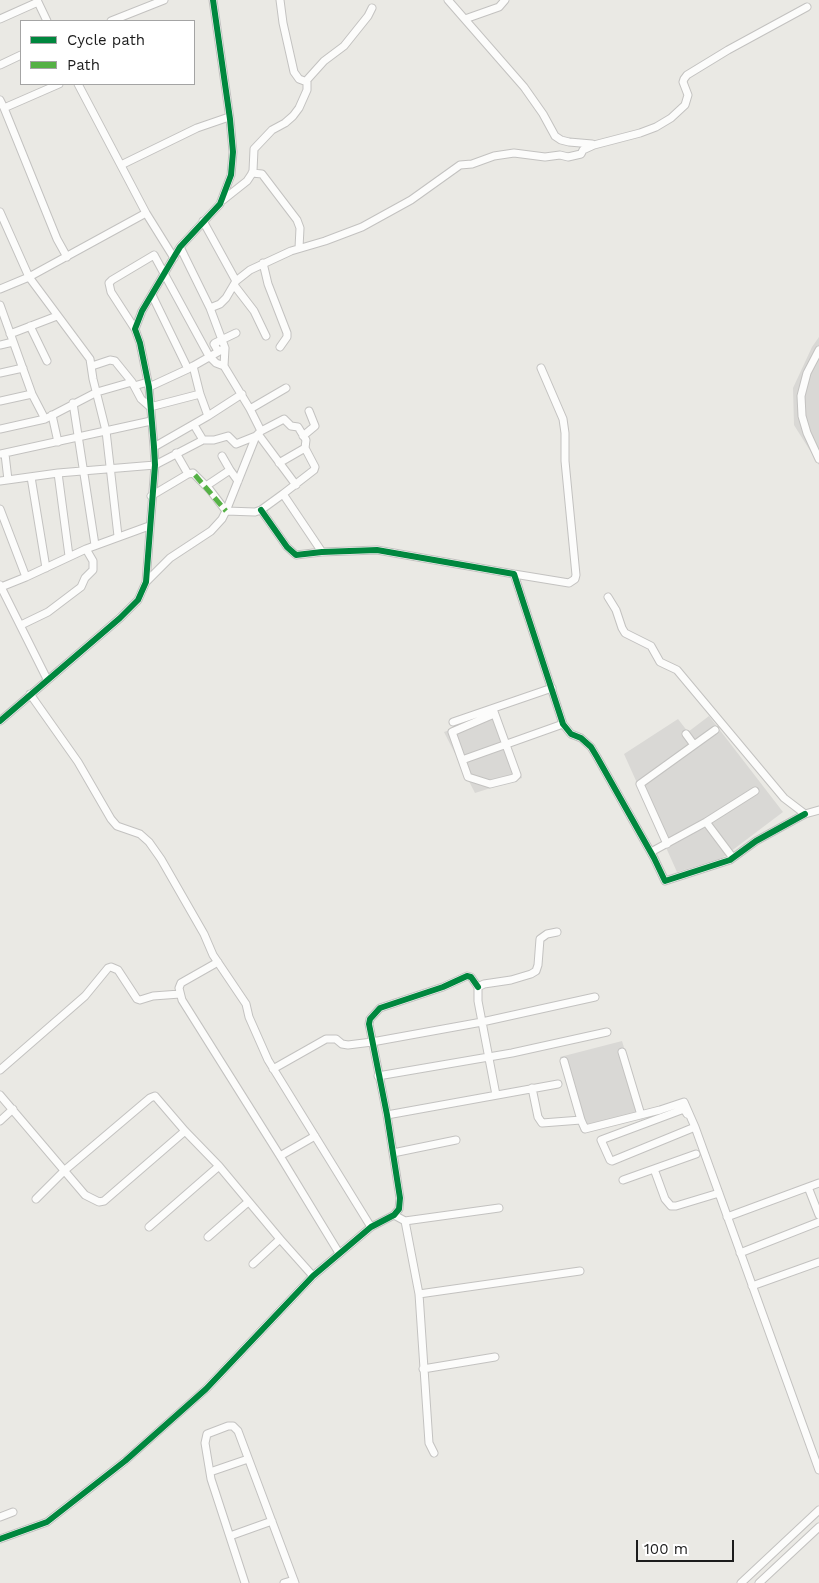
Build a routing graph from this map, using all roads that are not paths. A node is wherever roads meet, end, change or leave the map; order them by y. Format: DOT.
graph roads {
  1 [pos="164,0"];
  2 [pos="213,0"];
  3 [pos="280,0"];
  4 [pos="448,0"];
  5 [pos="505,0"];
  6 [pos="38,1"];
  7 [pos="807,7"];
  8 [pos="372,8"];
  9 [pos="0,19"];
  10 [pos="465,19"];
  11 [pos="47,20"];
  12 [pos="114,20"];
  13 [pos="20,55"];
  14 [pos="0,64"];
  15 [pos="306,81"];
  16 [pos="57,85"];
  17 [pos="79,85"];
  18 [pos="0,100"];
  19 [pos="4,108"];
  20 [pos="229,117"];
  21 [pos="594,145"];
  22 [pos="121,165"];
  23 [pos="252,172"];
  24 [pos="223,200"];
  25 [pos="0,212"];
  26 [pos="146,213"];
  27 [pos="203,221"];
  28 [pos="180,247"];
  29 [pos="299,248"];
  30 [pos="67,257"];
  31 [pos="174,258"];
  32 [pos="263,263"];
  33 [pos="164,272"];
  34 [pos="29,277"];
  35 [pos="235,283"];
  36 [pos="0,289"];
  37 [pos="152,295"];
  38 [pos="0,305"];
  39 [pos="210,308"];
  40 [pos="57,316"];
  41 [pos="30,326"];
  42 [pos="135,329"];
  43 [pos="236,333"];
  44 [pos="10,334"];
  45 [pos="266,336"];
  46 [pos="222,339"];
  47 [pos="13,342"];
  48 [pos="0,345"];
  49 [pos="280,347"];
  50 [pos="221,349"];
  51 [pos="819,350"];
  52 [pos="209,356"];
  53 [pos="47,361"];
  54 [pos="92,366"];
  55 [pos="224,366"];
  56 [pos="191,367"];
  57 [pos="23,368"];
  58 [pos="540,368"];
  59 [pos="0,373"];
  60 [pos="133,384"];
  61 [pos="149,384"];
  62 [pos="286,388"];
  63 [pos="97,392"];
  64 [pos="32,394"];
  65 [pos="200,394"];
  66 [pos="242,394"];
  67 [pos="0,400"];
  68 [pos="74,403"];
  69 [pos="150,407"];
  70 [pos="250,409"];
  71 [pos="309,411"];
  72 [pos="52,415"];
  73 [pos="208,416"];
  74 [pos="45,419"];
  75 [pos="151,421"];
  76 [pos="194,424"];
  77 [pos="0,428"];
  78 [pos="106,431"];
  79 [pos="258,434"];
  80 [pos="304,436"];
  81 [pos="80,438"];
  82 [pos="203,440"];
  83 [pos="58,442"];
  84 [pos="154,447"];
  85 [pos="305,448"];
  86 [pos="176,453"];
  87 [pos="2,454"];
  88 [pos="222,456"];
  89 [pos="819,460"];
  90 [pos="279,463"];
  91 [pos="155,465"];
  92 [pos="111,468"];
  93 [pos="230,470"];
  94 [pos="84,471"];
  95 [pos="58,473"];
  96 [pos="188,474"];
  97 [pos="31,477"];
  98 [pos="8,480"];
  99 [pos="0,481"];
  100 [pos="238,481"];
  101 [pos="296,485"];
  102 [pos="206,486"];
  103 [pos="283,494"];
  104 [pos="151,496"];
  105 [pos="0,509"];
  106 [pos="261,510"];
  107 [pos="226,511"];
  108 [pos="149,526"];
  109 [pos="118,536"];
  110 [pos="95,545"];
  111 [pos="86,549"];
  112 [pos="322,552"];
  113 [pos="70,556"];
  114 [pos="46,568"];
  115 [pos="514,574"];
  116 [pos="26,577"];
  117 [pos="146,582"];
  118 [pos="0,586"];
  119 [pos="608,597"];
  120 [pos="21,624"];
  121 [pos="47,679"];
  122 [pos="552,688"];
  123 [pos="30,694"];
  124 [pos="494,712"];
  125 [pos="0,721"];
  126 [pos="452,722"];
  127 [pos="563,724"];
  128 [pos="715,730"];
  129 [pos="686,734"];
  130 [pos="506,745"];
  131 [pos="694,745"];
  132 [pos="462,760"];
  133 [pos="755,791"];
  134 [pos="819,810"];
  135 [pos="805,814"];
  136 [pos="706,822"];
  137 [pos="666,844"];
  138 [pos="651,852"];
  139 [pos="733,858"];
  140 [pos="557,932"];
  141 [pos="218,962"];
  142 [pos="478,987"];
  143 [pos="180,994"];
  144 [pos="595,998"];
  145 [pos="482,1022"];
  146 [pos="607,1032"];
  147 [pos="372,1042"];
  148 [pos="622,1052"];
  149 [pos="489,1057"];
  150 [pos="564,1061"];
  151 [pos="273,1069"];
  152 [pos="0,1070"];
  153 [pos="378,1076"];
  154 [pos="558,1084"];
  155 [pos="532,1088"];
  156 [pos="0,1095"];
  157 [pos="496,1095"];
  158 [pos="13,1110"];
  159 [pos="387,1115"];
  160 [pos="641,1115"];
  161 [pos="580,1120"];
  162 [pos="0,1121"];
  163 [pos="694,1127"];
  164 [pos="185,1131"];
  165 [pos="315,1136"];
  166 [pos="456,1140"];
  167 [pos="393,1153"];
  168 [pos="696,1154"];
  169 [pos="280,1156"];
  170 [pos="219,1166"];
  171 [pos="654,1169"];
  172 [pos="65,1170"];
  173 [pos="623,1180"];
  174 [pos="819,1183"];
  175 [pos="808,1187"];
  176 [pos="719,1193"];
  177 [pos="36,1199"];
  178 [pos="248,1202"];
  179 [pos="499,1208"];
  180 [pos="394,1215"];
  181 [pos="819,1215"];
  182 [pos="727,1217"];
  183 [pos="405,1221"];
  184 [pos="819,1222"];
  185 [pos="149,1227"];
  186 [pos="371,1227"];
  187 [pos="208,1237"];
  188 [pos="280,1239"];
  189 [pos="339,1253"];
  190 [pos="740,1253"];
  191 [pos="819,1262"];
  192 [pos="253,1264"];
  193 [pos="580,1271"];
  194 [pos="312,1276"];
  195 [pos="752,1286"];
  196 [pos="419,1294"];
  197 [pos="495,1358"];
  198 [pos="423,1369"];
  199 [pos="434,1453"];
  200 [pos="248,1459"];
  201 [pos="819,1470"];
  202 [pos="210,1472"];
  203 [pos="819,1510"];
  204 [pos="13,1512"];
  205 [pos="0,1517"];
  206 [pos="272,1521"];
  207 [pos="819,1527"];
  208 [pos="230,1536"];
  209 [pos="0,1540"];
  210 [pos="294,1581"];
  211 [pos="245,1583"];
  212 [pos="284,1583"];
  213 [pos="741,1583"];
  214 [pos="759,1583"];
  1 -- 12 [label="street"];
  2 -- 20 [label="street"];
  3 -- 15 [label="street"];
  4 -- 10 [label="street"];
  5 -- 10 [label="street"];
  6 -- 9 [label="street"];
  6 -- 11 [label="street"];
  7 -- 21 [label="street"];
  8 -- 15 [label="street"];
  10 -- 21 [label="street"];
  13 -- 14 [label="street"];
  15 -- 23 [label="street"];
  16 -- 19 [label="street"];
  17 -- 22 [label="street"];
  18 -- 19 [label="street"];
  19 -- 30 [label="street"];
  20 -- 22 [label="street"];
  20 -- 24 [label="street"];
  21 -- 29 [label="street"];
  22 -- 26 [label="street"];
  23 -- 24 [label="street"];
  23 -- 29 [label="street"];
  24 -- 27 [label="street"];
  25 -- 34 [label="street"];
  26 -- 30 [label="street"];
  26 -- 31 [label="street"];
  27 -- 28 [label="street"];
  27 -- 35 [label="street"];
  28 -- 31 [label="street"];
  28 -- 39 [label="street"];
  29 -- 32 [label="street"];
  30 -- 34 [label="street"];
  31 -- 33 [label="street"];
  32 -- 35 [label="street"];
  32 -- 49 [label="street"];
  33 -- 37 [label="street"];
  33 -- 42 [label="street"];
  33 -- 52 [label="street"];
  34 -- 36 [label="street"];
  34 -- 40 [label="street"];
  35 -- 39 [label="street"];
  35 -- 45 [label="street"];
  37 -- 42 [label="street"];
  37 -- 56 [label="street"];
  38 -- 44 [label="street"];
  39 -- 46 [label="street"];
  40 -- 41 [label="street"];
  40 -- 54 [label="street"];
  41 -- 44 [label="street"];
  41 -- 53 [label="street"];
  42 -- 61 [label="street"];
  43 -- 46 [label="street"];
  44 -- 47 [label="street"];
  46 -- 50 [label="street"];
  47 -- 48 [label="street"];
  47 -- 57 [label="street"];
  50 -- 52 [label="street"];
  50 -- 55 [label="street"];
  51 -- 89 [label="street"];
  52 -- 55 [label="street"];
  52 -- 56 [label="street"];
  54 -- 60 [label="street"];
  54 -- 63 [label="street"];
  55 -- 66 [label="street"];
  56 -- 61 [label="street"];
  56 -- 65 [label="street"];
  57 -- 59 [label="street"];
  57 -- 64 [label="street"];
  58 -- 115 [label="street"];
  60 -- 61 [label="street"];
  60 -- 63 [label="street"];
  60 -- 69 [label="street"];
  61 -- 69 [label="street"];
  62 -- 70 [label="street"];
  63 -- 68 [label="street"];
  63 -- 78 [label="street"];
  64 -- 67 [label="street"];
  64 -- 74 [label="street"];
  65 -- 69 [label="street"];
  65 -- 73 [label="street"];
  66 -- 70 [label="street"];
  66 -- 73 [label="street"];
  68 -- 72 [label="street"];
  68 -- 81 [label="street"];
  69 -- 75 [label="street"];
  70 -- 79 [label="street"];
  71 -- 80 [label="street"];
  72 -- 74 [label="street"];
  72 -- 83 [label="street"];
  73 -- 76 [label="street"];
  74 -- 77 [label="street"];
  75 -- 78 [label="street"];
  75 -- 84 [label="street"];
  76 -- 82 [label="street"];
  76 -- 84 [label="street"];
  78 -- 81 [label="street"];
  78 -- 92 [label="street"];
  79 -- 80 [label="street"];
  79 -- 82 [label="street"];
  79 -- 90 [label="street"];
  79 -- 100 [label="street"];
  80 -- 85 [label="street"];
  81 -- 83 [label="street"];
  81 -- 94 [label="street"];
  82 -- 86 [label="street"];
  83 -- 87 [label="street"];
  84 -- 91 [label="street"];
  85 -- 90 [label="street"];
  85 -- 101 [label="street"];
  86 -- 91 [label="street"];
  86 -- 96 [label="street"];
  87 -- 98 [label="street"];
  88 -- 93 [label="street"];
  90 -- 101 [label="street"];
  91 -- 92 [label="street"];
  91 -- 104 [label="street"];
  92 -- 94 [label="street"];
  92 -- 109 [label="street"];
  93 -- 100 [label="street"];
  93 -- 102 [label="street"];
  94 -- 95 [label="street"];
  94 -- 110 [label="street"];
  95 -- 97 [label="street"];
  95 -- 113 [label="street"];
  96 -- 102 [label="street"];
  96 -- 104 [label="street"];
  97 -- 98 [label="street"];
  97 -- 114 [label="street"];
  98 -- 99 [label="street"];
  100 -- 107 [label="street"];
  101 -- 103 [label="street"];
  102 -- 107 [label="street"];
  103 -- 106 [label="street"];
  103 -- 112 [label="street"];
  104 -- 108 [label="street"];
  105 -- 116 [label="street"];
  106 -- 107 [label="street"];
  106 -- 112 [label="street"];
  107 -- 117 [label="street"];
  108 -- 109 [label="street"];
  108 -- 117 [label="street"];
  109 -- 110 [label="street"];
  110 -- 111 [label="street"];
  111 -- 113 [label="street"];
  111 -- 120 [label="street"];
  112 -- 115 [label="street"];
  113 -- 114 [label="street"];
  114 -- 116 [label="street"];
  115 -- 122 [label="street"];
  116 -- 118 [label="street"];
  117 -- 121 [label="street"];
  118 -- 120 [label="street"];
  119 -- 135 [label="street"];
  120 -- 121 [label="street"];
  121 -- 123 [label="street"];
  122 -- 124 [label="street"];
  122 -- 127 [label="street"];
  123 -- 125 [label="street"];
  123 -- 141 [label="street"];
  124 -- 126 [label="street"];
  124 -- 130 [label="street"];
  124 -- 132 [label="street"];
  127 -- 130 [label="street"];
  127 -- 138 [label="street"];
  128 -- 131 [label="street"];
  129 -- 131 [label="street"];
  130 -- 132 [label="street"];
  130 -- 132 [label="street"];
  131 -- 137 [label="street"];
  133 -- 136 [label="street"];
  134 -- 135 [label="street"];
  135 -- 139 [label="street"];
  136 -- 137 [label="street"];
  136 -- 139 [label="street"];
  137 -- 138 [label="street"];
  138 -- 139 [label="street"];
  140 -- 142 [label="street"];
  141 -- 143 [label="street"];
  141 -- 151 [label="street"];
  142 -- 145 [label="street"];
  142 -- 147 [label="street"];
  143 -- 152 [label="street"];
  143 -- 169 [label="street"];
  144 -- 145 [label="street"];
  145 -- 147 [label="street"];
  145 -- 149 [label="street"];
  146 -- 149 [label="street"];
  147 -- 151 [label="street"];
  147 -- 153 [label="street"];
  148 -- 160 [label="street"];
  149 -- 153 [label="street"];
  149 -- 157 [label="street"];
  150 -- 161 [label="street"];
  151 -- 165 [label="street"];
  153 -- 159 [label="street"];
  154 -- 155 [label="street"];
  155 -- 157 [label="street"];
  155 -- 161 [label="street"];
  156 -- 158 [label="street"];
  157 -- 159 [label="street"];
  158 -- 162 [label="street"];
  158 -- 172 [label="street"];
  159 -- 167 [label="street"];
  160 -- 161 [label="street"];
  160 -- 163 [label="street"];
  163 -- 163 [label="street"];
  163 -- 176 [label="street"];
  164 -- 170 [label="street"];
  164 -- 172 [label="street"];
  164 -- 172 [label="street"];
  165 -- 169 [label="street"];
  165 -- 186 [label="street"];
  166 -- 167 [label="street"];
  167 -- 180 [label="street"];
  168 -- 171 [label="street"];
  169 -- 189 [label="street"];
  170 -- 178 [label="street"];
  170 -- 185 [label="street"];
  171 -- 173 [label="street"];
  171 -- 176 [label="street"];
  172 -- 177 [label="street"];
  174 -- 175 [label="street"];
  175 -- 181 [label="street"];
  175 -- 182 [label="street"];
  176 -- 182 [label="street"];
  178 -- 187 [label="street"];
  178 -- 188 [label="street"];
  179 -- 183 [label="street"];
  180 -- 183 [label="street"];
  180 -- 186 [label="street"];
  182 -- 190 [label="street"];
  183 -- 196 [label="street"];
  184 -- 190 [label="street"];
  186 -- 189 [label="street"];
  188 -- 192 [label="street"];
  188 -- 194 [label="street"];
  189 -- 194 [label="street"];
  190 -- 195 [label="street"];
  191 -- 195 [label="street"];
  193 -- 196 [label="street"];
  194 -- 209 [label="street"];
  195 -- 201 [label="street"];
  196 -- 198 [label="street"];
  197 -- 198 [label="street"];
  198 -- 199 [label="street"];
  200 -- 202 [label="street"];
  200 -- 202 [label="street"];
  200 -- 206 [label="street"];
  202 -- 208 [label="street"];
  203 -- 213 [label="street"];
  204 -- 205 [label="street"];
  206 -- 208 [label="street"];
  206 -- 210 [label="street"];
  207 -- 214 [label="street"];
  208 -- 211 [label="street"];
  210 -- 212 [label="street"];
}
